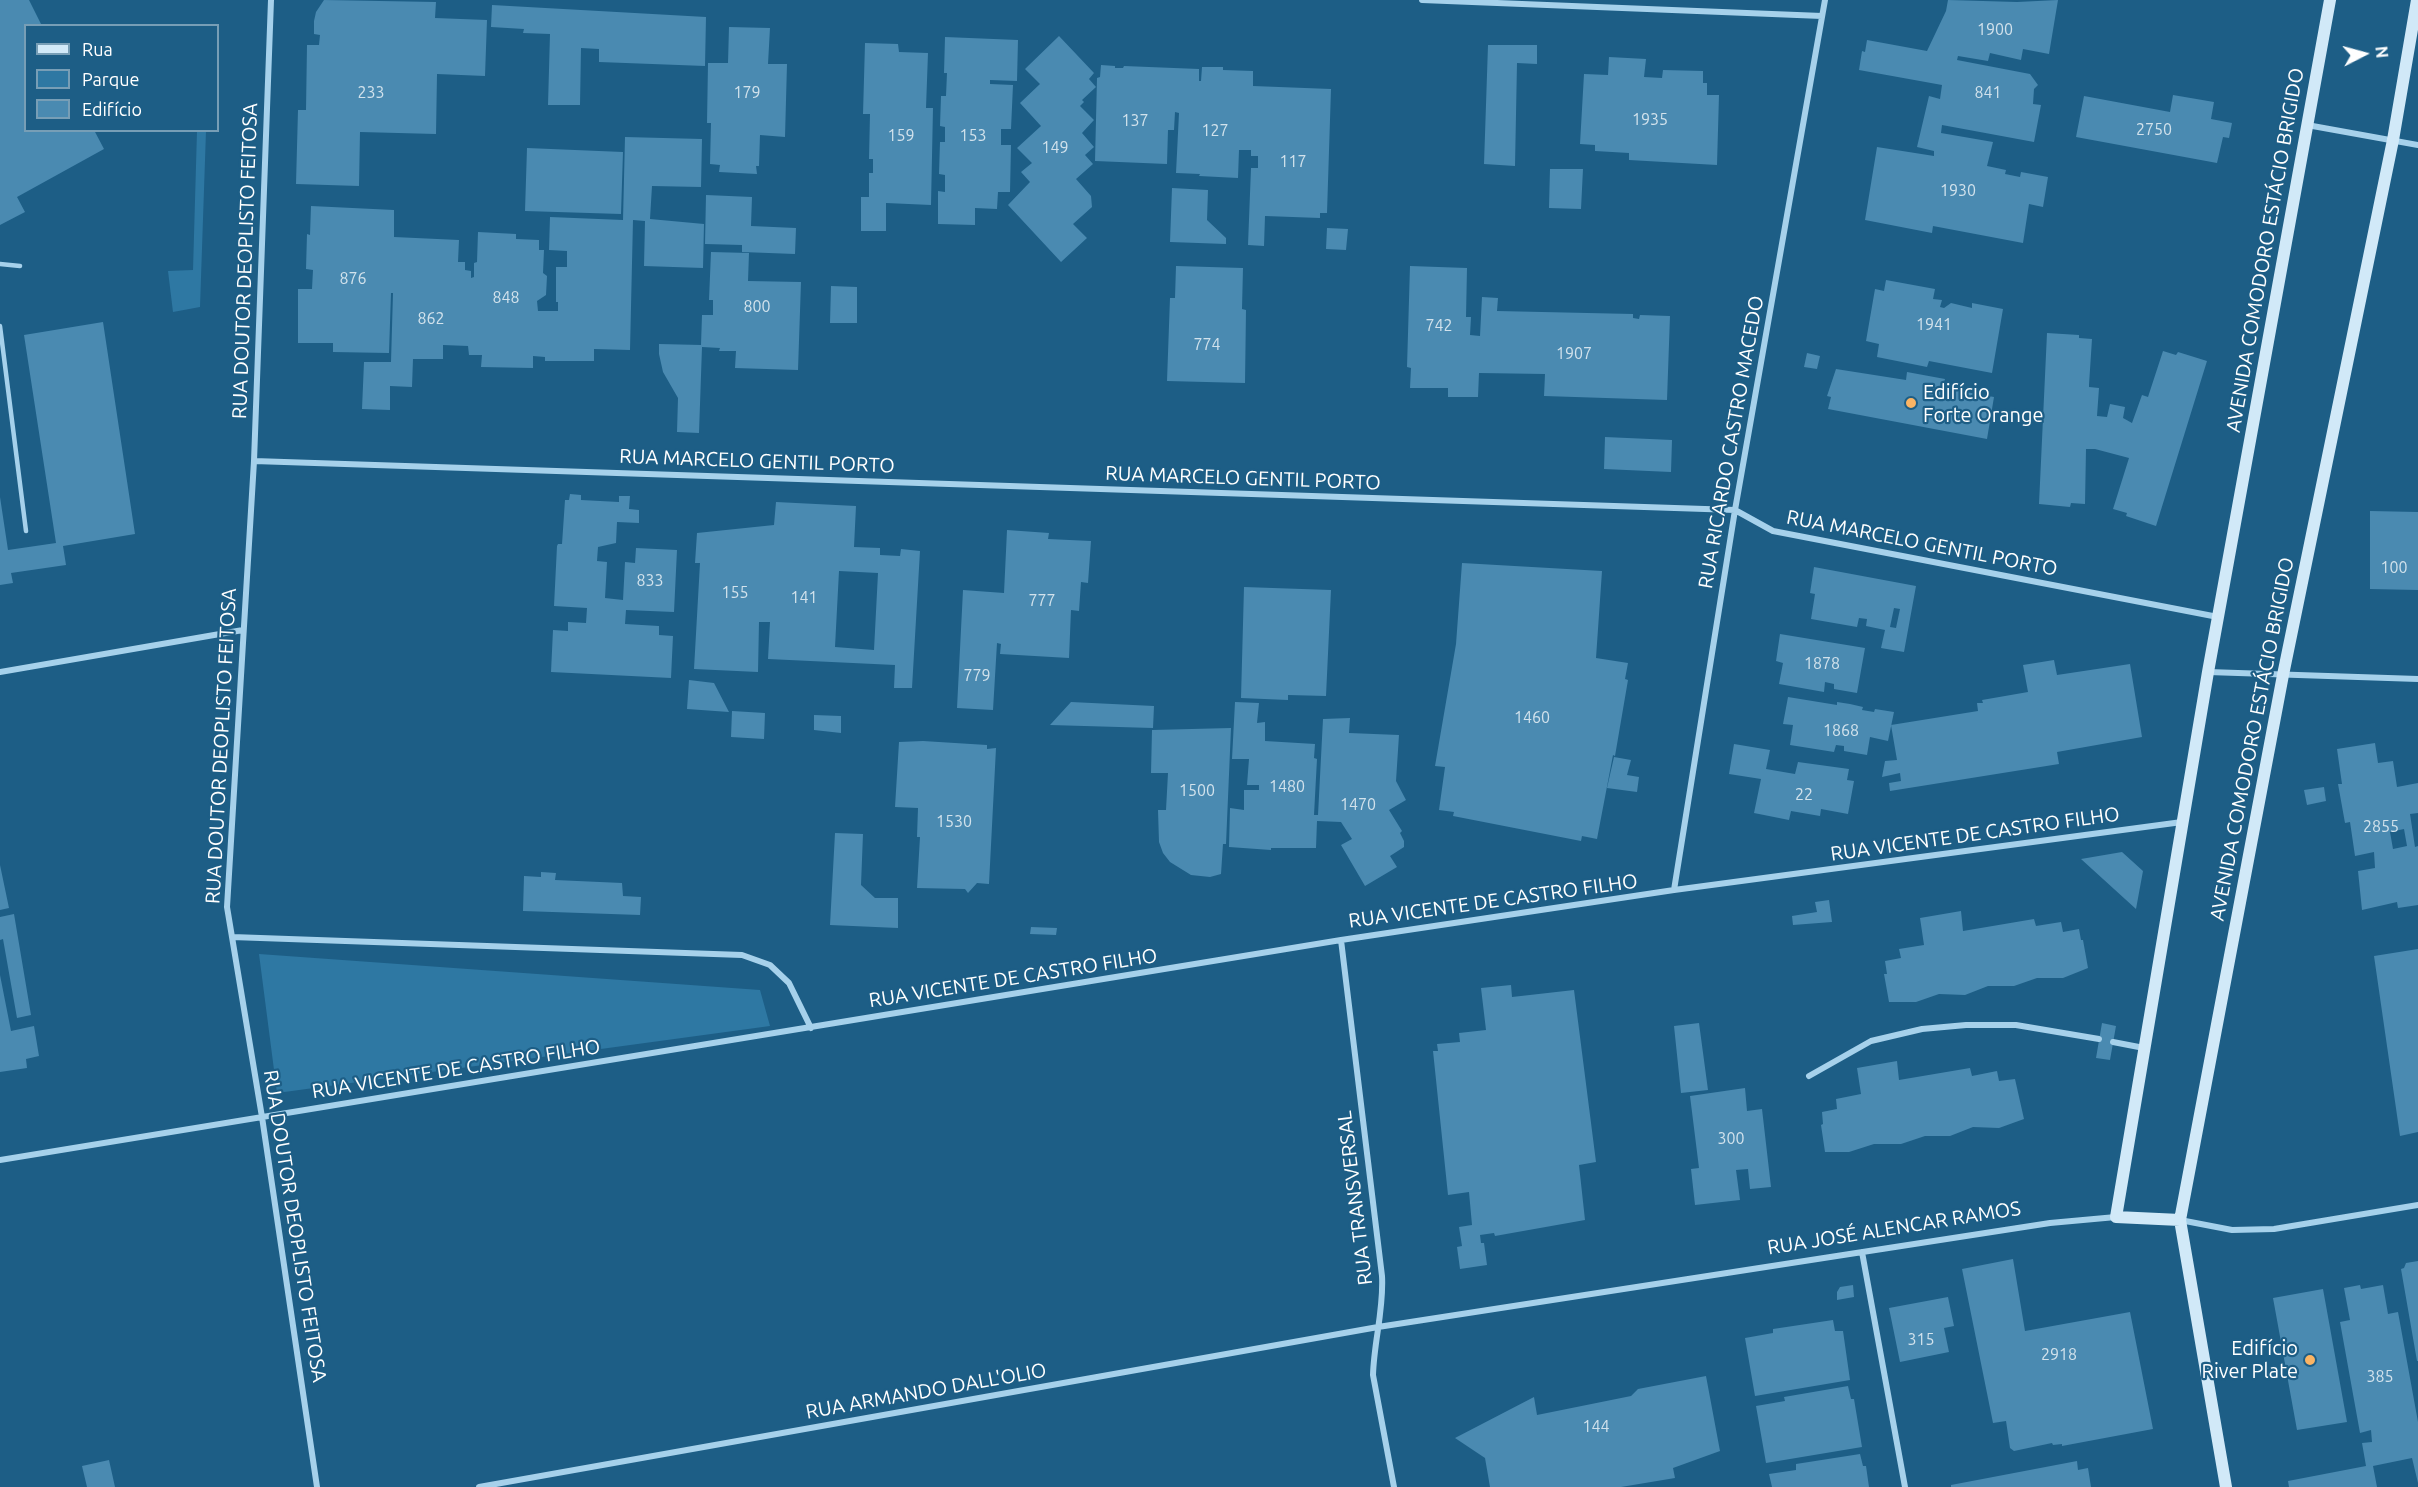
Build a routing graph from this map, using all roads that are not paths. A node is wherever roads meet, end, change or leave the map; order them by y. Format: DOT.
graph roads {
  1 [pos="271,0"];
  2 [pos="1422,0"];
  3 [pos="1825,0"];
  4 [pos="2330,0"];
  5 [pos="2418,0"];
  6 [pos="1822,16"];
  7 [pos="2307,125"];
  8 [pos="2393,140"];
  9 [pos="2418,145"];
  10 [pos="0,264"];
  11 [pos="20,266"];
  12 [pos="0,326"];
  13 [pos="254,461"];
  14 [pos="1735,510"];
  15 [pos="26,531"];
  16 [pos="2218,617"];
  17 [pos="243,630"];
  18 [pos="0,672"];
  19 [pos="2208,672"];
  20 [pos="2283,675"];
  21 [pos="2418,679"];
  22 [pos="2182,822"];
  23 [pos="1674,891"];
  24 [pos="232,937"];
  25 [pos="1341,940"];
  26 [pos="811,1028"];
  27 [pos="2099,1039"];
  28 [pos="2113,1042"];
  29 [pos="2145,1048"];
  30 [pos="1809,1076"];
  31 [pos="262,1117"];
  32 [pos="0,1160"];
  33 [pos="2418,1205"];
  34 [pos="2116,1217"];
  35 [pos="2180,1220"];
  36 [pos="1862,1252"];
  37 [pos="1378,1327"];
  38 [pos="317,1487"];
  39 [pos="480,1487"];
  40 [pos="1394,1487"];
  41 [pos="1905,1487"];
  42 [pos="2226,1487"];
  1 -- 13 [label="street, RUA DOUTOR DEOPLISTO FEITOSA"];
  2 -- 6 [label="street"];
  3 -- 6 [label="street, RUA RICARDO CASTRO MACEDO"];
  4 -- 7 [label="main road, AVENIDA COMODORO ESTÁCIO BRIGIDO"];
  5 -- 8 [label="main road, AVENIDA COMODORO ESTÁCIO BRIGIDO"];
  6 -- 14 [label="street, RUA RICARDO CASTRO MACEDO"];
  7 -- 8 [label="street"];
  7 -- 16 [label="main road, AVENIDA COMODORO ESTÁCIO BRIGIDO"];
  8 -- 9 [label="street"];
  8 -- 20 [label="main road, AVENIDA COMODORO ESTÁCIO BRIGIDO"];
  10 -- 11 [label="lane"];
  12 -- 15 [label="lane"];
  13 -- 14 [label="street, RUA MARCELO GENTIL PORTO"];
  13 -- 17 [label="street, RUA DOUTOR DEOPLISTO FEITOSA"];
  14 -- 16 [label="street, RUA MARCELO GENTIL PORTO"];
  14 -- 23 [label="street, RUA RICARDO CASTRO MACEDO"];
  16 -- 19 [label="main road, AVENIDA COMODORO ESTÁCIO BRIGIDO"];
  17 -- 18 [label="street"];
  17 -- 24 [label="street, RUA DOUTOR DEOPLISTO FEITOSA"];
  19 -- 20 [label="street"];
  19 -- 22 [label="main road, AVENIDA COMODORO ESTÁCIO BRIGIDO"];
  20 -- 21 [label="street"];
  20 -- 35 [label="main road, AVENIDA COMODORO ESTÁCIO BRIGIDO"];
  22 -- 23 [label="street, RUA VICENTE DE CASTRO FILHO"];
  22 -- 29 [label="main road, AVENIDA COMODORO ESTÁCIO BRIGIDO"];
  23 -- 25 [label="street, RUA VICENTE DE CASTRO FILHO"];
  24 -- 26 [label="street"];
  24 -- 31 [label="street, RUA DOUTOR DEOPLISTO FEITOSA"];
  25 -- 26 [label="street, RUA VICENTE DE CASTRO FILHO"];
  25 -- 37 [label="street, RUA TRANSVERSAL"];
  26 -- 31 [label="street, RUA VICENTE DE CASTRO FILHO"];
  27 -- 30 [label="street"];
  28 -- 29 [label="street"];
  29 -- 34 [label="main road, AVENIDA COMODORO ESTÁCIO BRIGIDO"];
  31 -- 32 [label="street, RUA VICENTE DE CASTRO FILHO"];
  31 -- 38 [label="street, RUA DOUTOR DEOPLISTO FEITOSA"];
  33 -- 35 [label="street, RUA JOSÉ ALENCAR RAMOS"];
  34 -- 35 [label="main road, RUA JOSÉ ALENCAR RAMOS"];
  34 -- 36 [label="street, RUA JOSÉ ALENCAR RAMOS"];
  35 -- 42 [label="main road, AVENIDA COMODORO ESTÁCIO BRIGIDO"];
  36 -- 37 [label="street, RUA JOSÉ ALENCAR RAMOS"];
  36 -- 41 [label="street"];
  37 -- 39 [label="street, RUA ARMANDO DALL'OLIO"];
  37 -- 40 [label="street, RUA TRANSVERSAL"];
}
